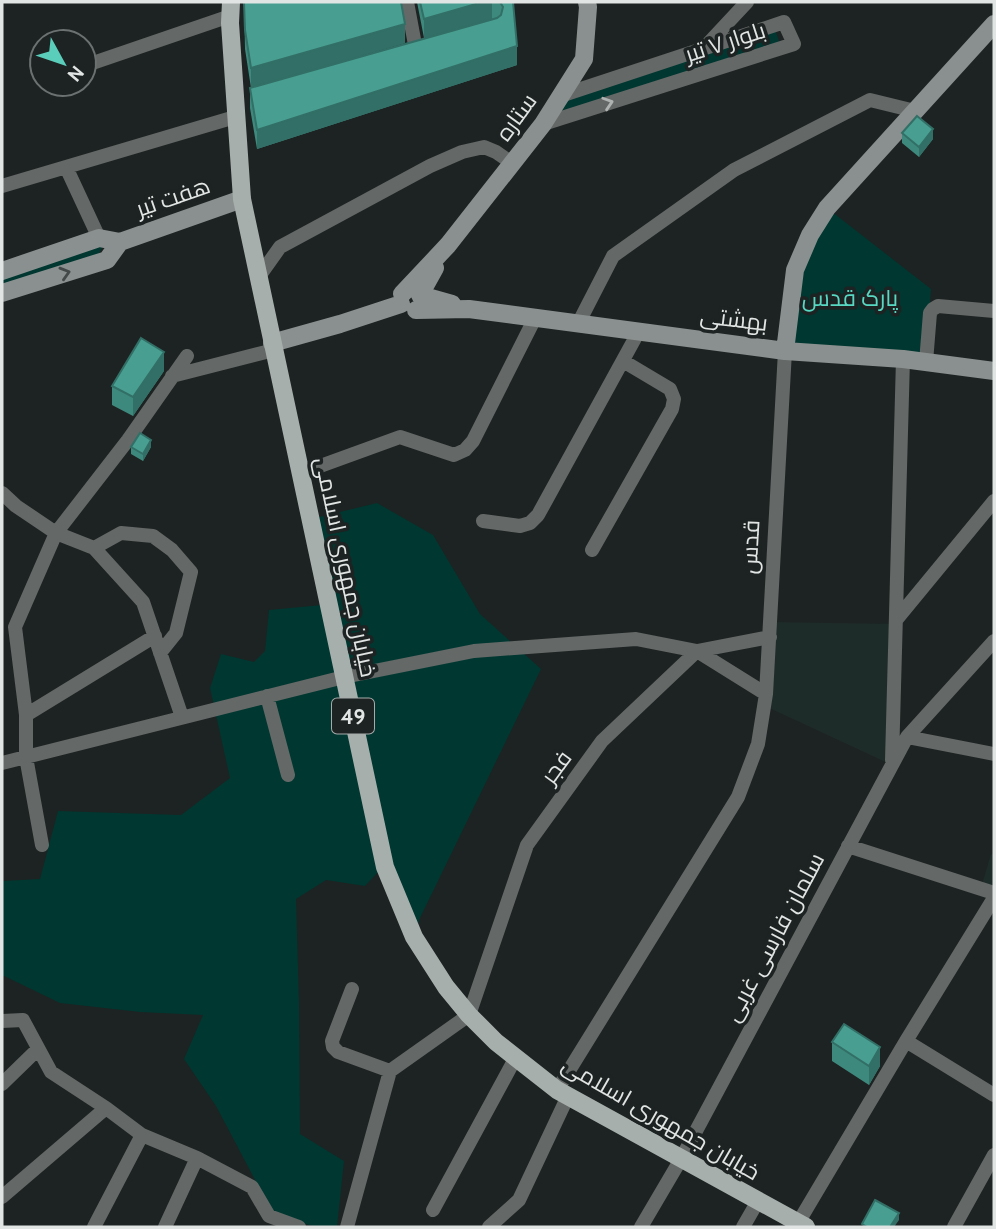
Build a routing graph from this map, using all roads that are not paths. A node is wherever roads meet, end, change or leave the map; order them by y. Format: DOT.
graph roads {
  1 [pos="407,2"];
  2 [pos="587,2"];
  3 [pos="747,2"];
  4 [pos="230,9"];
  5 [pos="994,24"];
  6 [pos="705,48"];
  7 [pos="416,50"];
  8 [pos="98,61"];
  9 [pos="560,96"];
  10 [pos="239,106"];
  11 [pos="915,111"];
  12 [pos="542,124"];
  13 [pos="512,163"];
  14 [pos="66,167"];
  15 [pos="2,186"];
  16 [pos="242,199"];
  17 [pos="99,238"];
  18 [pos="120,242"];
  19 [pos="2,271"];
  20 [pos="258,278"];
  21 [pos="2,293"];
  22 [pos="410,301"];
  23 [pos="994,311"];
  24 [pos="535,318"];
  25 [pos="579,324"];
  26 [pos="639,331"];
  27 [pos="273,347"];
  28 [pos="785,351"];
  29 [pos="187,355"];
  30 [pos="903,359"];
  31 [pos="623,361"];
  32 [pos="926,362"];
  33 [pos="994,371"];
  34 [pos="172,376"];
  35 [pos="301,473"];
  36 [pos="2,493"];
  37 [pos="994,501"];
  38 [pos="483,521"];
  39 [pos="56,533"];
  40 [pos="94,548"];
  41 [pos="592,550"];
  42 [pos="896,620"];
  43 [pos="155,636"];
  44 [pos="769,637"];
  45 [pos="994,641"];
  46 [pos="697,651"];
  47 [pos="160,653"];
  48 [pos="344,677"];
  49 [pos="766,694"];
  50 [pos="267,696"];
  51 [pos="26,715"];
  52 [pos="182,717"];
  53 [pos="907,737"];
  54 [pos="994,754"];
  55 [pos="26,757"];
  56 [pos="2,763"];
  57 [pos="892,765"];
  58 [pos="288,775"];
  59 [pos="42,845"];
  60 [pos="848,846"];
  61 [pos="994,892"];
  62 [pos="994,898"];
  63 [pos="352,989"];
  64 [pos="469,1015"];
  65 [pos="2,1021"];
  66 [pos="906,1041"];
  67 [pos="38,1049"];
  68 [pos="516,1057"];
  69 [pos="390,1071"];
  70 [pos="2,1084"];
  71 [pos="562,1093"];
  72 [pos="994,1095"];
  73 [pos="106,1108"];
  74 [pos="142,1135"];
  75 [pos="994,1155"];
  76 [pos="197,1158"];
  77 [pos="681,1159"];
  78 [pos="2,1197"];
  79 [pos="758,1201"];
  80 [pos="433,1210"];
  81 [pos="802,1225"];
  82 [pos="94,1227"];
  83 [pos="165,1227"];
  84 [pos="299,1227"];
  85 [pos="347,1227"];
  86 [pos="489,1227"];
  87 [pos="641,1227"];
  88 [pos="743,1227"];
  89 [pos="954,1227"];
  1 -- 7 [label="street"];
  2 -- 9 [label="street, ستاره"];
  3 -- 6 [label="street"];
  4 -- 8 [label="street"];
  4 -- 10 [label="main road, خیابان جمهوری اسلامی / 49"];
  5 -- 11 [label="street, قدس"];
  6 -- 9 [label="street, بلوار ۷ تیر"];
  12 -- 6 [label="street, بلوار ۷ تیر, one-way"];
  9 -- 12 [label="street, ستاره"];
  10 -- 14 [label="street"];
  10 -- 16 [label="main road, خیابان جمهوری اسلامی / 49"];
  11 -- 25 [label="street"];
  11 -- 28 [label="street, قدس"];
  12 -- 13 [label="street, ستاره"];
  13 -- 20 [label="street"];
  13 -- 22 [label="street, ستاره"];
  14 -- 15 [label="street"];
  14 -- 17 [label="street"];
  16 -- 18 [label="street, هفت تیر"];
  16 -- 20 [label="main road, خیابان جمهوری اسلامی / 49"];
  17 -- 18 [label="street"];
  17 -- 19 [label="street"];
  21 -- 18 [label="street, one-way"];
  20 -- 27 [label="main road, خیابان جمهوری اسلامی / 49"];
  22 -- 24 [label="street, بهشتی"];
  22 -- 27 [label="street"];
  23 -- 32 [label="street"];
  24 -- 25 [label="street, بهشتی"];
  24 -- 35 [label="street"];
  25 -- 26 [label="street, بهشتی"];
  26 -- 28 [label="street, بهشتی"];
  26 -- 31 [label="street"];
  27 -- 34 [label="street"];
  27 -- 35 [label="main road, خیابان جمهوری اسلامی / 49"];
  28 -- 30 [label="street, بهشتی"];
  28 -- 44 [label="street, قدس"];
  29 -- 34 [label="street"];
  30 -- 32 [label="street, بهشتی"];
  30 -- 42 [label="street"];
  31 -- 38 [label="street"];
  31 -- 41 [label="street"];
  32 -- 33 [label="street, بهشتی"];
  34 -- 39 [label="street"];
  35 -- 48 [label="main road, خیابان جمهوری اسلامی / 49"];
  36 -- 39 [label="street"];
  37 -- 42 [label="street"];
  39 -- 40 [label="street"];
  39 -- 51 [label="street"];
  40 -- 43 [label="street"];
  40 -- 47 [label="street"];
  42 -- 57 [label="street"];
  43 -- 47 [label="street"];
  43 -- 51 [label="street"];
  44 -- 46 [label="street"];
  44 -- 49 [label="street, قدس"];
  45 -- 53 [label="street, سلمان فارسی غربی"];
  46 -- 48 [label="street"];
  46 -- 49 [label="street"];
  46 -- 64 [label="street, فجر"];
  47 -- 52 [label="street"];
  48 -- 50 [label="street"];
  48 -- 64 [label="main road, خیابان جمهوری اسلامی / 49"];
  49 -- 71 [label="street, قدس"];
  50 -- 52 [label="street"];
  50 -- 58 [label="street"];
  51 -- 55 [label="street"];
  52 -- 55 [label="street"];
  53 -- 54 [label="street"];
  53 -- 57 [label="street, سلمان فارسی غربی"];
  55 -- 56 [label="street"];
  55 -- 59 [label="street"];
  57 -- 60 [label="street, سلمان فارسی غربی"];
  60 -- 61 [label="street"];
  60 -- 77 [label="street, سلمان فارسی غربی"];
  62 -- 66 [label="street"];
  63 -- 69 [label="street"];
  64 -- 68 [label="main road, خیابان جمهوری اسلامی / 49"];
  64 -- 69 [label="street"];
  65 -- 67 [label="street"];
  66 -- 72 [label="street"];
  66 -- 81 [label="street"];
  67 -- 70 [label="street"];
  67 -- 73 [label="street"];
  68 -- 71 [label="main road, خیابان جمهوری اسلامی / 49"];
  68 -- 80 [label="street"];
  69 -- 85 [label="street"];
  71 -- 77 [label="main road, خیابان جمهوری اسلامی / 49"];
  71 -- 86 [label="street, قدس"];
  73 -- 74 [label="street"];
  73 -- 78 [label="street"];
  74 -- 76 [label="street"];
  74 -- 82 [label="street"];
  75 -- 89 [label="street"];
  76 -- 83 [label="street"];
  76 -- 84 [label="street"];
  77 -- 79 [label="main road, خیابان جمهوری اسلامی / 49"];
  77 -- 87 [label="street, سلمان فارسی غربی"];
  79 -- 81 [label="main road, خیابان جمهوری اسلامی / 49"];
  79 -- 88 [label="street"];
}
